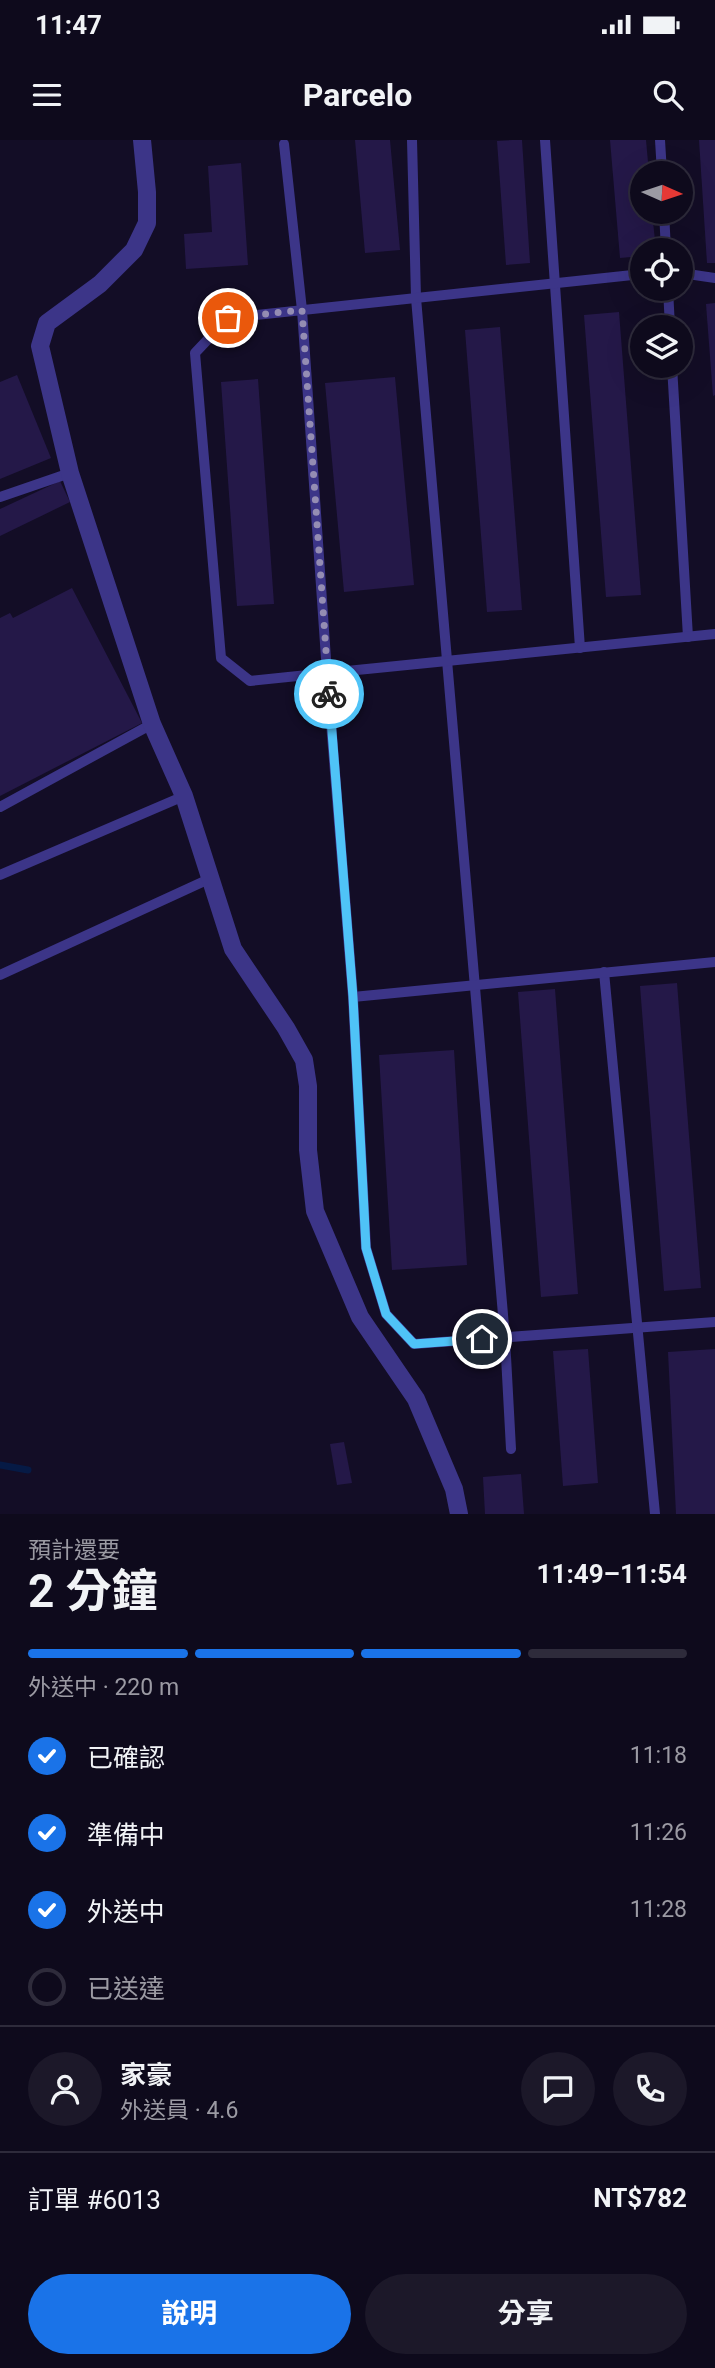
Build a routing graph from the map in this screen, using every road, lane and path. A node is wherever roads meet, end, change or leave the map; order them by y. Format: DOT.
graph roads {
  1 [pos="142,140"];
  2 [pos="412,140"];
  3 [pos="545,140"];
  4 [pos="660,140"];
  5 [pos="284,144"];
  6 [pos="661,161"];
  7 [pos="630,275"];
  8 [pos="693,275"];
  9 [pos="715,278"];
  10 [pos="556,283"];
  11 [pos="416,298"];
  12 [pos="302,310"];
  13 [pos="674,378"];
  14 [pos="70,474"];
  15 [pos="0,497"];
  16 [pos="715,635"];
  17 [pos="688,637"];
  18 [pos="580,648"];
  19 [pos="448,661"];
  20 [pos="327,673"];
  21 [pos="152,724"];
  22 [pos="184,796"];
  23 [pos="0,807"];
  24 [pos="0,876"];
  25 [pos="209,879"];
  26 [pos="715,962"];
  27 [pos="604,972"];
  28 [pos="0,975"];
  29 [pos="475,984"];
  30 [pos="353,997"];
  31 [pos="715,1322"];
  32 [pos="638,1328"];
  33 [pos="505,1338"];
  34 [pos="511,1449"];
  35 [pos="460,1514"];
  36 [pos="655,1514"];
  1 -- 14 [label="street"];
  2 -- 11 [label="lane"];
  3 -- 10 [label="lane"];
  4 -- 6 [label="lane"];
  5 -- 12 [label="lane"];
  7 -- 10 [label="lane"];
  8 -- 9 [label="lane"];
  10 -- 11 [label="lane"];
  10 -- 18 [label="lane"];
  11 -- 12 [label="lane"];
  11 -- 19 [label="lane"];
  12 -- 20 [label="lane"];
  12 -- 20 [label="lane"];
  13 -- 17 [label="lane"];
  14 -- 15 [label="lane"];
  14 -- 21 [label="street"];
  16 -- 17 [label="lane"];
  17 -- 18 [label="lane"];
  18 -- 19 [label="lane"];
  19 -- 20 [label="lane"];
  19 -- 29 [label="lane"];
  20 -- 30 [label="lane"];
  21 -- 22 [label="street"];
  21 -- 23 [label="lane"];
  22 -- 24 [label="lane"];
  22 -- 25 [label="street"];
  25 -- 28 [label="lane"];
  25 -- 35 [label="street"];
  26 -- 27 [label="lane"];
  27 -- 29 [label="lane"];
  27 -- 32 [label="lane"];
  29 -- 30 [label="lane"];
  29 -- 33 [label="lane"];
  30 -- 33 [label="lane"];
  31 -- 32 [label="lane"];
  32 -- 33 [label="lane"];
  32 -- 36 [label="lane"];
  33 -- 34 [label="lane"];
}
